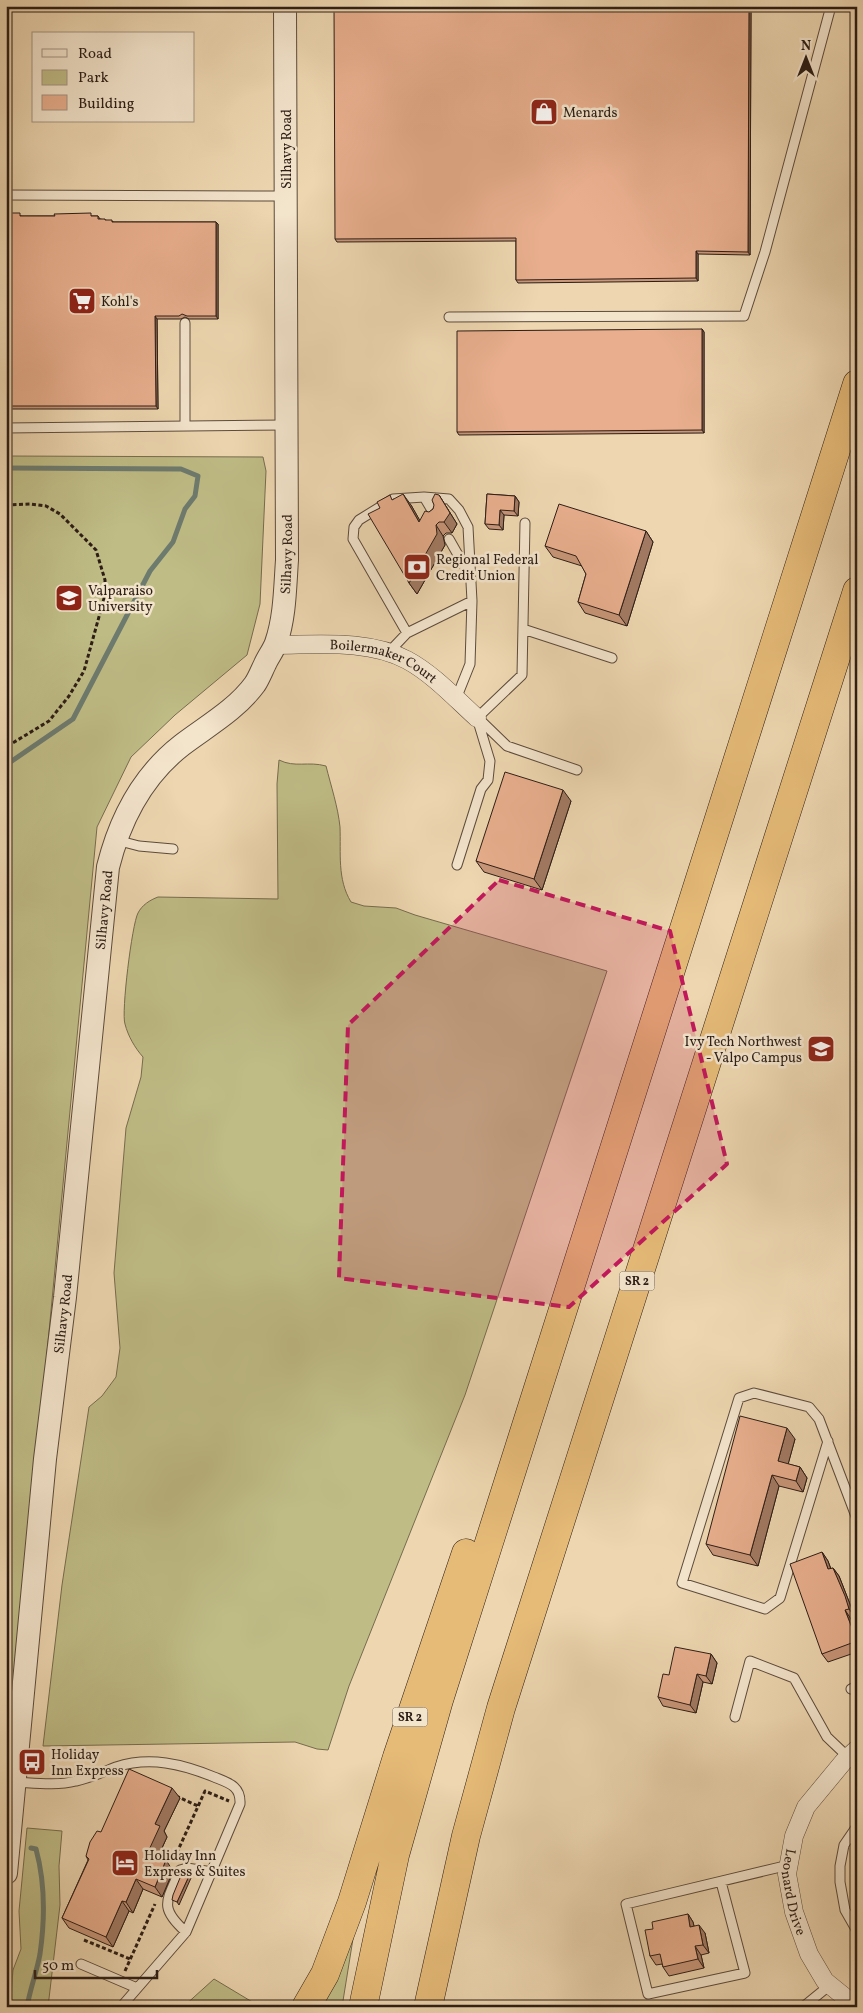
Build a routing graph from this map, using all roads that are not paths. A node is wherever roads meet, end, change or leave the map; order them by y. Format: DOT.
graph roads {
  1 [pos="285,6"];
  2 [pos="831,6"];
  3 [pos="6,195"];
  4 [pos="286,196"];
  5 [pos="449,317"];
  6 [pos="185,323"];
  7 [pos="857,384"];
  8 [pos="286,425"];
  9 [pos="185,426"];
  10 [pos="6,428"];
  11 [pos="424,497"];
  12 [pos="436,517"];
  13 [pos="524,522"];
  14 [pos="449,539"];
  15 [pos="471,579"];
  16 [pos="857,591"];
  17 [pos="472,601"];
  18 [pos="523,628"];
  19 [pos="407,633"];
  20 [pos="275,645"];
  21 [pos="388,653"];
  22 [pos="612,658"];
  23 [pos="456,699"];
  24 [pos="477,718"];
  25 [pos="576,770"];
  26 [pos="115,840"];
  27 [pos="173,849"];
  28 [pos="457,865"];
  29 [pos="524,1431"];
  30 [pos="828,1441"];
  31 [pos="857,1519"];
  32 [pos="735,1717"];
  33 [pos="854,1758"];
  34 [pos="14,1782"];
  35 [pos="857,1826"];
  36 [pos="788,1865"];
  37 [pos="212,1872"];
  38 [pos="6,1873"];
  39 [pos="721,1882"];
  40 [pos="857,1931"];
  41 [pos="186,1932"];
  42 [pos="81,1964"];
  43 [pos="434,1975"];
  44 [pos="830,1985"];
  45 [pos="137,1988"];
  46 [pos="121,2007"];
  47 [pos="306,2007"];
  48 [pos="363,2007"];
  49 [pos="428,2007"];
  50 [pos="436,2007"];
  51 [pos="803,2007"];
  52 [pos="857,2007"];
  1 -- 4 [label="street, Silhavy Road"];
  2 -- 5 [label="lane"];
  3 -- 4 [label="lane"];
  4 -- 8 [label="street, Silhavy Road"];
  6 -- 9 [label="lane"];
  7 -- 29 [label="highway, SR 2"];
  8 -- 9 [label="lane"];
  8 -- 20 [label="street, Silhavy Road"];
  9 -- 10 [label="lane"];
  11 -- 12 [label="lane"];
  11 -- 15 [label="lane"];
  11 -- 19 [label="lane"];
  13 -- 18 [label="lane"];
  14 -- 15 [label="lane"];
  15 -- 17 [label="lane"];
  16 -- 43 [label="highway, SR 2"];
  17 -- 19 [label="lane"];
  17 -- 23 [label="lane"];
  18 -- 22 [label="lane"];
  18 -- 24 [label="lane"];
  19 -- 21 [label="lane"];
  20 -- 21 [label="street, Boilermaker Court"];
  20 -- 26 [label="street, Silhavy Road"];
  21 -- 23 [label="street, Boilermaker Court"];
  23 -- 24 [label="street, Boilermaker Court"];
  24 -- 25 [label="lane"];
  24 -- 28 [label="lane"];
  26 -- 27 [label="lane"];
  26 -- 34 [label="street, Silhavy Road"];
  29 -- 47 [label="highway, SR 2"];
  29 -- 48 [label="highway"];
  30 -- 30 [label="lane"];
  30 -- 31 [label="lane"];
  32 -- 33 [label="lane"];
  33 -- 36 [label="street, Leonard Drive"];
  34 -- 37 [label="lane"];
  34 -- 38 [label="street, Silhavy Road"];
  35 -- 40 [label="lane"];
  36 -- 39 [label="lane"];
  36 -- 44 [label="street, Leonard Drive"];
  37 -- 41 [label="lane"];
  37 -- 41 [label="lane"];
  39 -- 39 [label="lane"];
  41 -- 45 [label="lane"];
  42 -- 45 [label="lane"];
  43 -- 49 [label="highway"];
  43 -- 50 [label="highway, SR 2"];
  44 -- 51 [label="lane"];
  44 -- 52 [label="street, Leonard Drive"];
  45 -- 46 [label="lane"];
}
